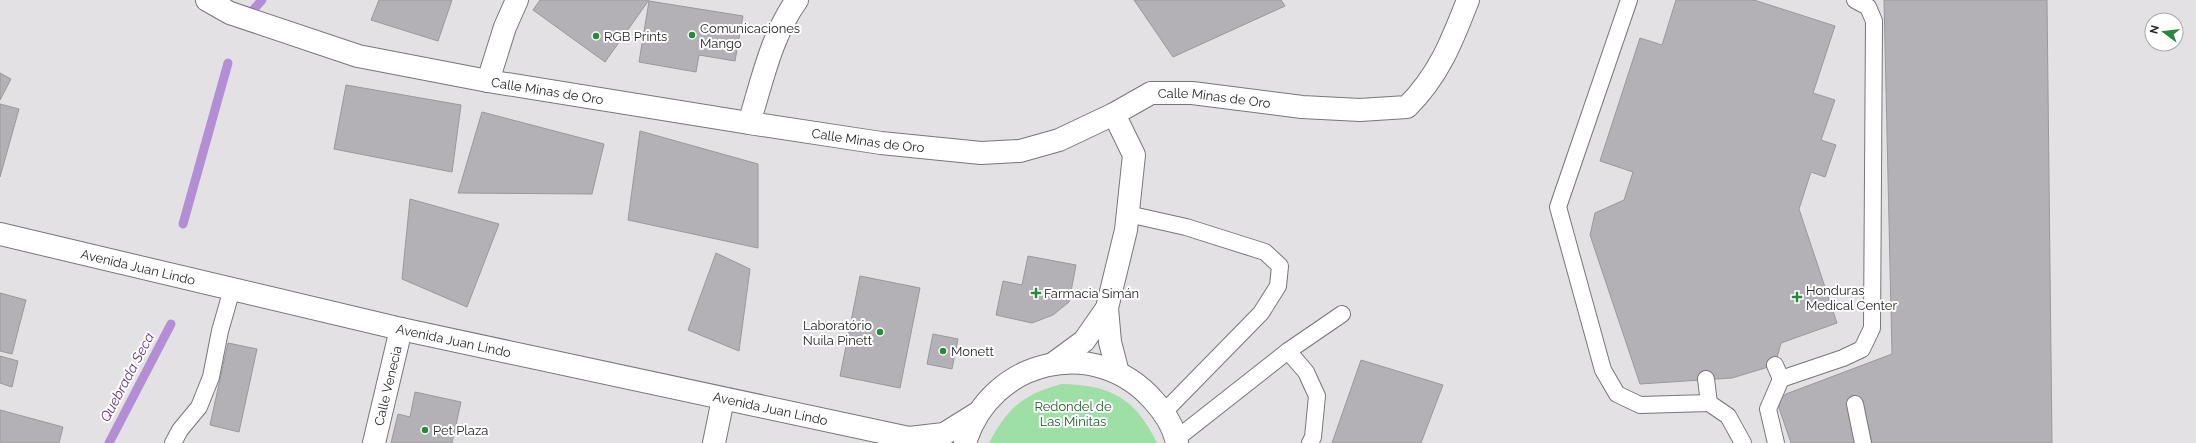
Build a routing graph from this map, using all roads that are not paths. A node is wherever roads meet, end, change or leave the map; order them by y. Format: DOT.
graph roads {
  1 [pos="207,0"];
  2 [pos="518,0"];
  3 [pos="797,0"];
  4 [pos="1468,0"];
  5 [pos="1628,0"];
  6 [pos="1855,0"];
  7 [pos="488,81"];
  8 [pos="1114,114"];
  9 [pos="749,124"];
  10 [pos="1128,214"];
  11 [pos="0,234"];
  12 [pos="232,289"];
  13 [pos="1107,308"];
  14 [pos="1342,314"];
  15 [pos="401,329"];
  16 [pos="1288,352"];
  17 [pos="1054,363"];
  18 [pos="1118,373"];
  19 [pos="1706,380"];
  20 [pos="723,399"];
  21 [pos="1708,403"];
  22 [pos="1854,404"];
  23 [pos="1164,412"];
  24 [pos="976,414"];
  25 [pos="913,440"];
  26 [pos="1177,441"];
  27 [pos="173,443"];
  28 [pos="374,443"];
  29 [pos="714,443"];
  30 [pos="965,443"];
  31 [pos="1310,443"];
  32 [pos="1743,443"];
  33 [pos="1776,443"];
  34 [pos="1862,443"];
  1 -- 7 [label="street, Calle Minas de Oro"];
  2 -- 7 [label="street"];
  3 -- 9 [label="street"];
  4 -- 8 [label="street, Calle Minas de Oro"];
  5 -- 21 [label="lane"];
  6 -- 33 [label="lane"];
  7 -- 9 [label="street, Calle Minas de Oro"];
  8 -- 9 [label="street, Calle Minas de Oro"];
  8 -- 10 [label="street"];
  10 -- 13 [label="street"];
  10 -- 23 [label="lane"];
  11 -- 12 [label="street, Avenida Juan Lindo"];
  12 -- 15 [label="street, Avenida Juan Lindo"];
  12 -- 27 [label="lane"];
  13 -- 17 [label="street"];
  13 -- 18 [label="street"];
  14 -- 16 [label="lane"];
  15 -- 20 [label="street, Avenida Juan Lindo"];
  15 -- 28 [label="street, Calle Venecia"];
  16 -- 26 [label="lane"];
  16 -- 31 [label="lane"];
  17 -- 18 [label="street"];
  17 -- 24 [label="street"];
  18 -- 23 [label="street"];
  19 -- 21 [label="lane"];
  20 -- 25 [label="street, Avenida Juan Lindo"];
  20 -- 29 [label="street"];
  21 -- 32 [label="lane"];
  22 -- 34 [label="lane"];
  23 -- 26 [label="street"];
  24 -- 25 [label="street, Avenida Juan Lindo"];
  24 -- 30 [label="street"];
}
